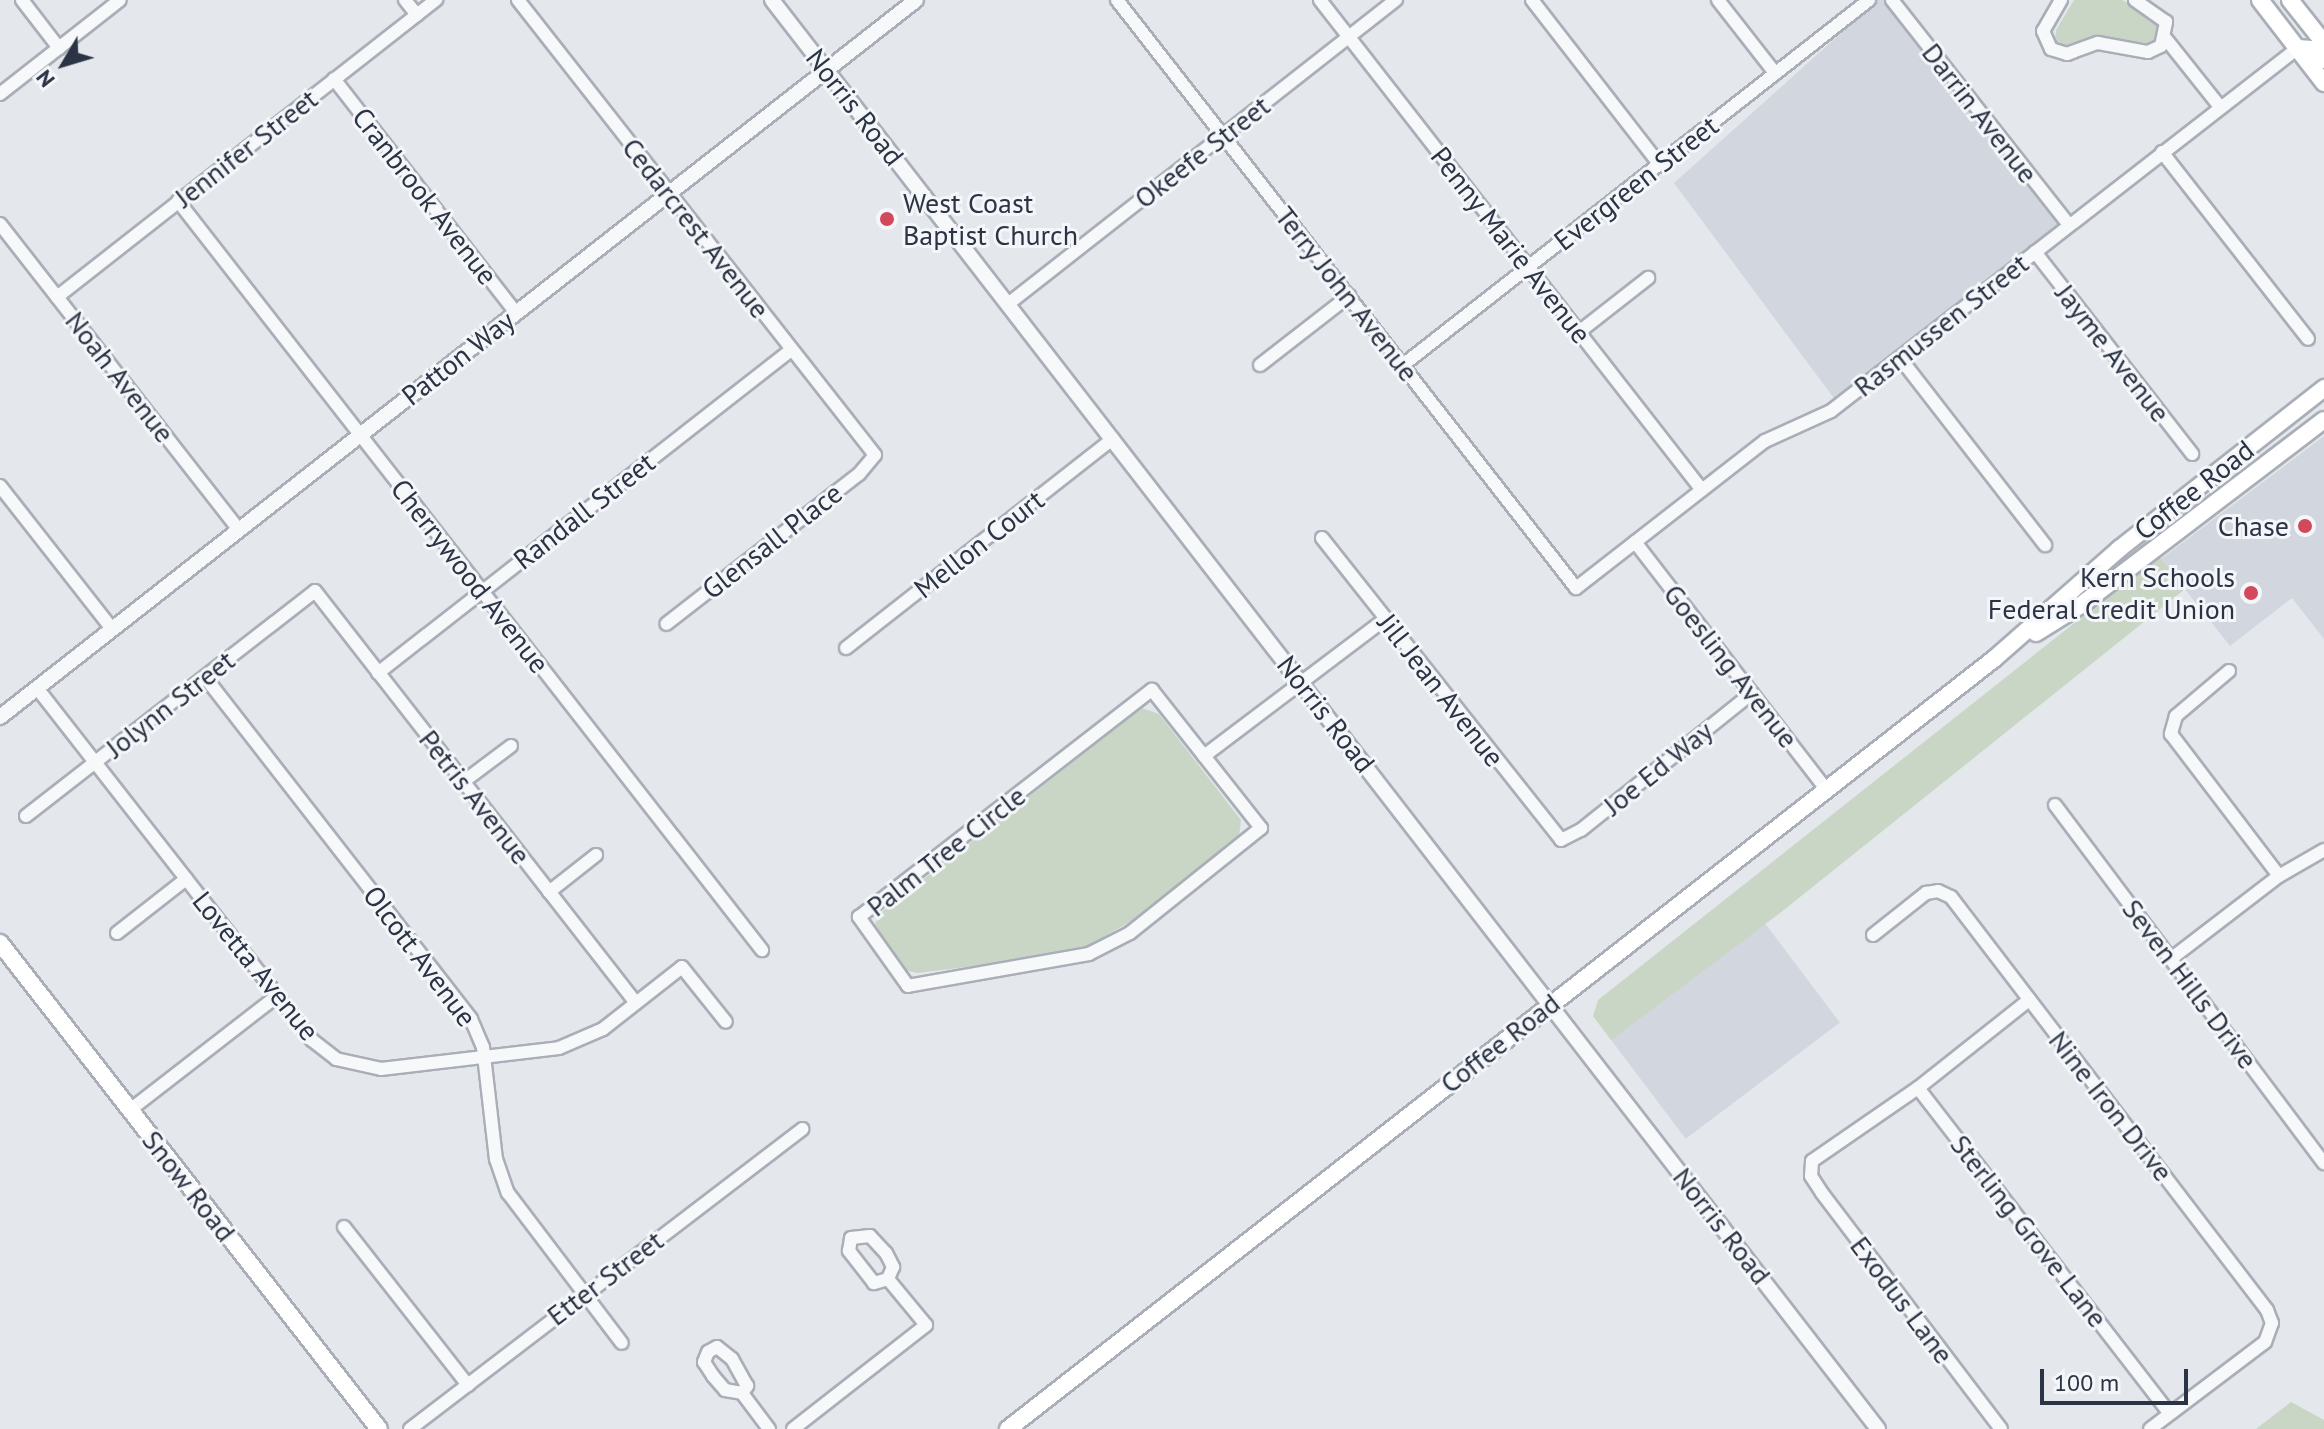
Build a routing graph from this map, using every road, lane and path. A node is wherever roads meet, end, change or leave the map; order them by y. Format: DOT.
graph roads {
  1 [pos="22,0"];
  2 [pos="120,0"];
  3 [pos="405,0"];
  4 [pos="436,0"];
  5 [pos="518,0"];
  6 [pos="772,0"];
  7 [pos="916,0"];
  8 [pos="1117,0"];
  9 [pos="1320,0"];
  10 [pos="1396,0"];
  11 [pos="1532,0"];
  12 [pos="1718,0"];
  13 [pos="1869,0"];
  14 [pos="1892,0"];
  15 [pos="2061,0"];
  16 [pos="2135,0"];
  17 [pos="2260,0"];
  18 [pos="2290,0"];
  19 [pos="417,15"];
  20 [pos="1349,37"];
  21 [pos="2166,39"];
  22 [pos="2324,43"];
  23 [pos="59,48"];
  24 [pos="2298,48"];
  25 [pos="2324,60"];
  26 [pos="826,70"];
  27 [pos="1775,73"];
  28 [pos="334,79"];
  29 [pos="2324,83"];
  30 [pos="0,94"];
  31 [pos="2220,107"];
  32 [pos="1223,136"];
  33 [pos="2162,152"];
  34 [pos="1659,164"];
  35 [pos="669,193"];
  36 [pos="178,201"];
  37 [pos="0,224"];
  38 [pos="2069,225"];
  39 [pos="2035,252"];
  40 [pos="1528,267"];
  41 [pos="1648,278"];
  42 [pos="1349,296"];
  43 [pos="57,297"];
  44 [pos="1008,304"];
  45 [pos="516,313"];
  46 [pos="1579,332"];
  47 [pos="2308,339"];
  48 [pos="791,350"];
  49 [pos="1900,358"];
  50 [pos="1260,365"];
  51 [pos="1403,365"];
  52 [pos="2324,388"];
  53 [pos="2324,420"];
  54 [pos="360,435"];
  55 [pos="1113,439"];
  56 [pos="2192,454"];
  57 [pos="875,455"];
  58 [pos="0,486"];
  59 [pos="1702,490"];
  60 [pos="239,530"];
  61 [pos="1322,538"];
  62 [pos="1635,542"];
  63 [pos="2045,545"];
  64 [pos="1576,588"];
  65 [pos="315,591"];
  66 [pos="482,592"];
  67 [pos="1385,619"];
  68 [pos="666,624"];
  69 [pos="112,629"];
  70 [pos="846,648"];
  71 [pos="1994,659"];
  72 [pos="2229,671"];
  73 [pos="378,673"];
  74 [pos="205,677"];
  75 [pos="1302,683"];
  76 [pos="37,688"];
  77 [pos="1752,693"];
  78 [pos="0,717"];
  79 [pos="511,746"];
  80 [pos="1204,756"];
  81 [pos="95,762"];
  82 [pos="463,782"];
  83 [pos="1827,790"];
  84 [pos="2055,805"];
  85 [pos="26,816"];
  86 [pos="1561,840"];
  87 [pos="2324,850"];
  88 [pos="596,855"];
  89 [pos="2279,876"];
  90 [pos="186,879"];
  91 [pos="549,892"];
  92 [pos="117,933"];
  93 [pos="1873,935"];
  94 [pos="0,943"];
  95 [pos="762,950"];
  96 [pos="2172,958"];
  97 [pos="277,996"];
  98 [pos="2029,1000"];
  99 [pos="636,1003"];
  100 [pos="1551,1003"];
  101 [pos="726,1022"];
  102 [pos="485,1057"];
  103 [pos="1918,1088"];
  104 [pos="130,1110"];
  105 [pos="802,1129"];
  106 [pos="2324,1163"];
  107 [pos="344,1227"];
  108 [pos="888,1279"];
  109 [pos="585,1292"];
  110 [pos="622,1343"];
  111 [pos="468,1385"];
  112 [pos="742,1393"];
  113 [pos="2169,1413"];
  114 [pos="379,1429"];
  115 [pos="410,1429"];
  116 [pos="769,1429"];
  117 [pos="793,1429"];
  118 [pos="1008,1429"];
  119 [pos="1878,1429"];
  120 [pos="2001,1429"];
  121 [pos="2150,1429"];
  1 -- 23 [label="street"];
  2 -- 23 [label="street"];
  3 -- 19 [label="street"];
  4 -- 19 [label="street, Jennifer Street"];
  5 -- 35 [label="street, Cedarcrest Avenue"];
  6 -- 26 [label="street, Norris Road"];
  7 -- 26 [label="street, Patton Way"];
  8 -- 32 [label="street, Terry John Avenue"];
  9 -- 20 [label="street, Penny Marie Avenue"];
  10 -- 20 [label="street, Okeefe Street"];
  11 -- 34 [label="street"];
  12 -- 27 [label="street"];
  13 -- 27 [label="street, Evergreen Street"];
  14 -- 38 [label="street, Darrin Avenue"];
  15 -- 21 [label="street"];
  16 -- 21 [label="street"];
  17 -- 24 [label="main road"];
  18 -- 22 [label="main road"];
  19 -- 28 [label="street, Jennifer Street"];
  20 -- 32 [label="street, Okeefe Street"];
  20 -- 40 [label="street, Penny Marie Avenue"];
  21 -- 31 [label="street"];
  23 -- 30 [label="street"];
  24 -- 25 [label="main road"];
  24 -- 29 [label="main road"];
  24 -- 31 [label="street, Rasmussen Street"];
  26 -- 35 [label="street, Patton Way"];
  26 -- 44 [label="street, Norris Road"];
  27 -- 34 [label="street, Evergreen Street"];
  28 -- 36 [label="street, Jennifer Street"];
  28 -- 45 [label="street, Cranbrook Avenue"];
  31 -- 33 [label="street, Rasmussen Street"];
  32 -- 42 [label="street, Terry John Avenue"];
  32 -- 44 [label="street, Okeefe Street"];
  33 -- 38 [label="street, Rasmussen Street"];
  33 -- 47 [label="street"];
  34 -- 40 [label="street, Evergreen Street"];
  35 -- 45 [label="street, Patton Way"];
  35 -- 48 [label="street, Cedarcrest Avenue"];
  36 -- 43 [label="street, Jennifer Street"];
  36 -- 54 [label="street, Cherrywood Avenue"];
  37 -- 43 [label="street, Noah Avenue"];
  38 -- 39 [label="street, Rasmussen Street"];
  39 -- 49 [label="street, Rasmussen Street"];
  39 -- 56 [label="street, Jayme Avenue"];
  40 -- 46 [label="street, Penny Marie Avenue"];
  40 -- 51 [label="street, Evergreen Street"];
  41 -- 46 [label="street"];
  42 -- 50 [label="street"];
  42 -- 51 [label="street, Terry John Avenue"];
  43 -- 60 [label="street, Noah Avenue"];
  44 -- 55 [label="street, Norris Road"];
  45 -- 54 [label="street, Patton Way"];
  46 -- 59 [label="street, Penny Marie Avenue"];
  48 -- 57 [label="street, Cedarcrest Avenue"];
  48 -- 66 [label="street, Randall Street"];
  49 -- 59 [label="street, Rasmussen Street"];
  49 -- 63 [label="street"];
  51 -- 64 [label="street, Terry John Avenue"];
  52 -- 71 [label="main road, Coffee Road"];
  53 -- 71 [label="main road, Coffee Road"];
  54 -- 60 [label="street, Patton Way"];
  54 -- 66 [label="street, Cherrywood Avenue"];
  55 -- 70 [label="street, Mellon Court"];
  55 -- 75 [label="street, Norris Road"];
  57 -- 68 [label="street, Glensall Place"];
  58 -- 69 [label="street"];
  59 -- 62 [label="street, Rasmussen Street"];
  60 -- 69 [label="street, Patton Way"];
  61 -- 67 [label="street, Jill Jean Avenue"];
  62 -- 64 [label="street, Rasmussen Street"];
  62 -- 77 [label="street, Goesling Avenue"];
  65 -- 73 [label="street, Petris Avenue"];
  65 -- 74 [label="street, Jolynn Street"];
  66 -- 73 [label="street, Randall Street"];
  66 -- 95 [label="street, Cherrywood Avenue"];
  67 -- 75 [label="street"];
  67 -- 86 [label="street, Jill Jean Avenue"];
  69 -- 76 [label="street, Patton Way"];
  71 -- 83 [label="main road, Coffee Road"];
  72 -- 89 [label="street"];
  73 -- 82 [label="street, Petris Avenue"];
  74 -- 81 [label="street, Jolynn Street"];
  74 -- 102 [label="street, Olcott Avenue"];
  75 -- 80 [label="street"];
  75 -- 100 [label="street, Norris Road"];
  76 -- 78 [label="street, Patton Way"];
  76 -- 81 [label="street, Lovetta Avenue"];
  77 -- 83 [label="street, Goesling Avenue"];
  77 -- 86 [label="street, Joe Ed Way"];
  79 -- 82 [label="street"];
  80 -- 80 [label="street, Palm Tree Circle"];
  81 -- 85 [label="street, Jolynn Street"];
  81 -- 90 [label="street, Lovetta Avenue"];
  82 -- 91 [label="street, Petris Avenue"];
  83 -- 100 [label="main road, Coffee Road"];
  84 -- 96 [label="street, Seven Hills Drive"];
  87 -- 89 [label="street"];
  88 -- 91 [label="street"];
  89 -- 96 [label="street"];
  90 -- 92 [label="street"];
  90 -- 97 [label="street, Lovetta Avenue"];
  91 -- 99 [label="street, Petris Avenue"];
  93 -- 98 [label="street, Nine Iron Drive"];
  94 -- 104 [label="main road, Snow Road"];
  96 -- 106 [label="street, Seven Hills Drive"];
  97 -- 102 [label="street, Lovetta Avenue"];
  97 -- 104 [label="street"];
  98 -- 103 [label="street"];
  98 -- 113 [label="street, Nine Iron Drive"];
  99 -- 101 [label="street, Lovetta Avenue"];
  99 -- 102 [label="street, Lovetta Avenue"];
  100 -- 118 [label="main road, Coffee Road"];
  100 -- 119 [label="street, Norris Road"];
  102 -- 109 [label="street, Olcott Avenue"];
  103 -- 113 [label="street, Sterling Grove Lane"];
  103 -- 120 [label="street, Exodus Lane"];
  104 -- 114 [label="main road, Snow Road"];
  105 -- 109 [label="street, Etter Street"];
  107 -- 111 [label="street"];
  108 -- 117 [label="street"];
  109 -- 110 [label="street, Olcott Avenue"];
  109 -- 111 [label="street, Etter Street"];
  111 -- 115 [label="street, Etter Street"];
  112 -- 116 [label="street"];
  113 -- 121 [label="street"];
}
